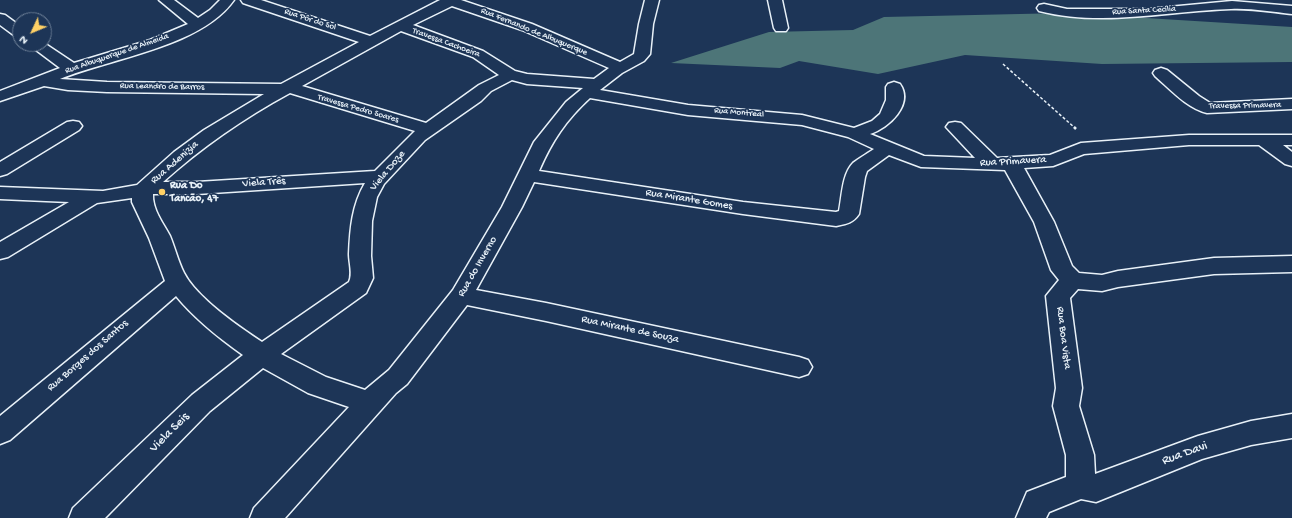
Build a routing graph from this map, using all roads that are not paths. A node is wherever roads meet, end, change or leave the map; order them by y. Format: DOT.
graph roads {
  1 [pos="166,0"];
  2 [pos="227,0"];
  3 [pos="248,0"];
  4 [pos="451,0"];
  5 [pos="652,0"];
  6 [pos="775,0"];
  7 [pos="1044,8"];
  8 [pos="1292,10"];
  9 [pos="0,18"];
  10 [pos="198,25"];
  11 [pos="401,26"];
  12 [pos="12,27"];
  13 [pos="781,28"];
  14 [pos="372,40"];
  15 [pos="47,52"];
  16 [pos="620,67"];
  17 [pos="72,69"];
  18 [pos="1161,73"];
  19 [pos="510,75"];
  20 [pos="42,81"];
  21 [pos="894,87"];
  22 [pos="286,88"];
  23 [pos="592,88"];
  24 [pos="1,96"];
  25 [pos="1292,104"];
  26 [pos="73,126"];
  27 [pos="956,127"];
  28 [pos="429,129"];
  29 [pos="854,133"];
  30 [pos="1263,140"];
  31 [pos="1292,140"];
  32 [pos="887,148"];
  33 [pos="1292,160"];
  34 [pos="1002,164"];
  35 [pos="0,170"];
  36 [pos="528,175"];
  37 [pos="382,176"];
  38 [pos="145,189"];
  39 [pos="0,193"];
  40 [pos="94,196"];
  41 [pos="0,252"];
  42 [pos="1292,264"];
  43 [pos="1074,280"];
  44 [pos="178,282"];
  45 [pos="461,296"];
  46 [pos="261,355"];
  47 [pos="799,367"];
  48 [pos="371,403"];
  49 [pos="1292,426"];
  50 [pos="0,432"];
  51 [pos="1080,485"];
  52 [pos="84,518"];
  53 [pos="265,518"];
  54 [pos="1031,518"];
  1 -- 10 [label="street"];
  2 -- 10 [label="street, Rua Albuquerque de Almeida"];
  3 -- 14 [label="street, Rua Pôr do Sol"];
  4 -- 11 [label="street, Rua Adenizia"];
  4 -- 16 [label="street, Rua Fernando de Albuquerque"];
  5 -- 16 [label="street, Rua do Inverno"];
  6 -- 13 [label="street"];
  7 -- 8 [label="street, Rua Santa Cecília"];
  9 -- 12 [label="street"];
  10 -- 17 [label="street, Rua Albuquerque de Almeida"];
  11 -- 14 [label="street, Rua Adenizia"];
  11 -- 19 [label="street, Travessa Cachoeira"];
  14 -- 22 [label="street, Rua Adenizia"];
  15 -- 17 [label="street"];
  16 -- 23 [label="street, Rua do Inverno"];
  17 -- 20 [label="street, Rua Albuquerque de Almeida"];
  18 -- 25 [label="street, Travessa Primavera"];
  19 -- 23 [label="street"];
  19 -- 28 [label="street, Viela Doze"];
  20 -- 22 [label="street, Rua Leandro de Barros"];
  20 -- 24 [label="street, Rua Albuquerque de Almeida"];
  21 -- 29 [label="street"];
  22 -- 28 [label="street, Travessa Pedro Soares"];
  22 -- 38 [label="street, Rua Adenizia"];
  23 -- 29 [label="street, Rua Montreal"];
  23 -- 36 [label="street, Rua do Inverno"];
  26 -- 35 [label="street"];
  27 -- 34 [label="street"];
  28 -- 37 [label="street, Viela Doze"];
  29 -- 32 [label="street, Rua Montreal"];
  30 -- 31 [label="street, Rua Primavera"];
  30 -- 33 [label="street"];
  30 -- 34 [label="street, Rua Primavera"];
  32 -- 34 [label="street, Rua Primavera"];
  32 -- 36 [label="street, Rua Mirante Gomes"];
  34 -- 43 [label="street"];
  36 -- 45 [label="street, Rua do Inverno"];
  37 -- 38 [label="street, Viela Três"];
  37 -- 46 [label="street, Viela Doze"];
  38 -- 40 [label="street, Viela Três"];
  38 -- 44 [label="street, Rua Adenizia"];
  39 -- 40 [label="street, Viela Três"];
  40 -- 41 [label="street"];
  42 -- 43 [label="street"];
  43 -- 51 [label="street, Rua Boa Vista"];
  44 -- 46 [label="street, Rua Adenizia"];
  44 -- 50 [label="street, Rua Borges dos Santos"];
  45 -- 47 [label="street, Rua Mirante de Souza"];
  45 -- 48 [label="street, Rua do Inverno"];
  46 -- 48 [label="street, Rua Adenizia"];
  46 -- 52 [label="street, Viela Seis"];
  48 -- 53 [label="street, Rua do Inverno"];
  49 -- 51 [label="street, Rua Davi"];
  51 -- 54 [label="street"];
}
